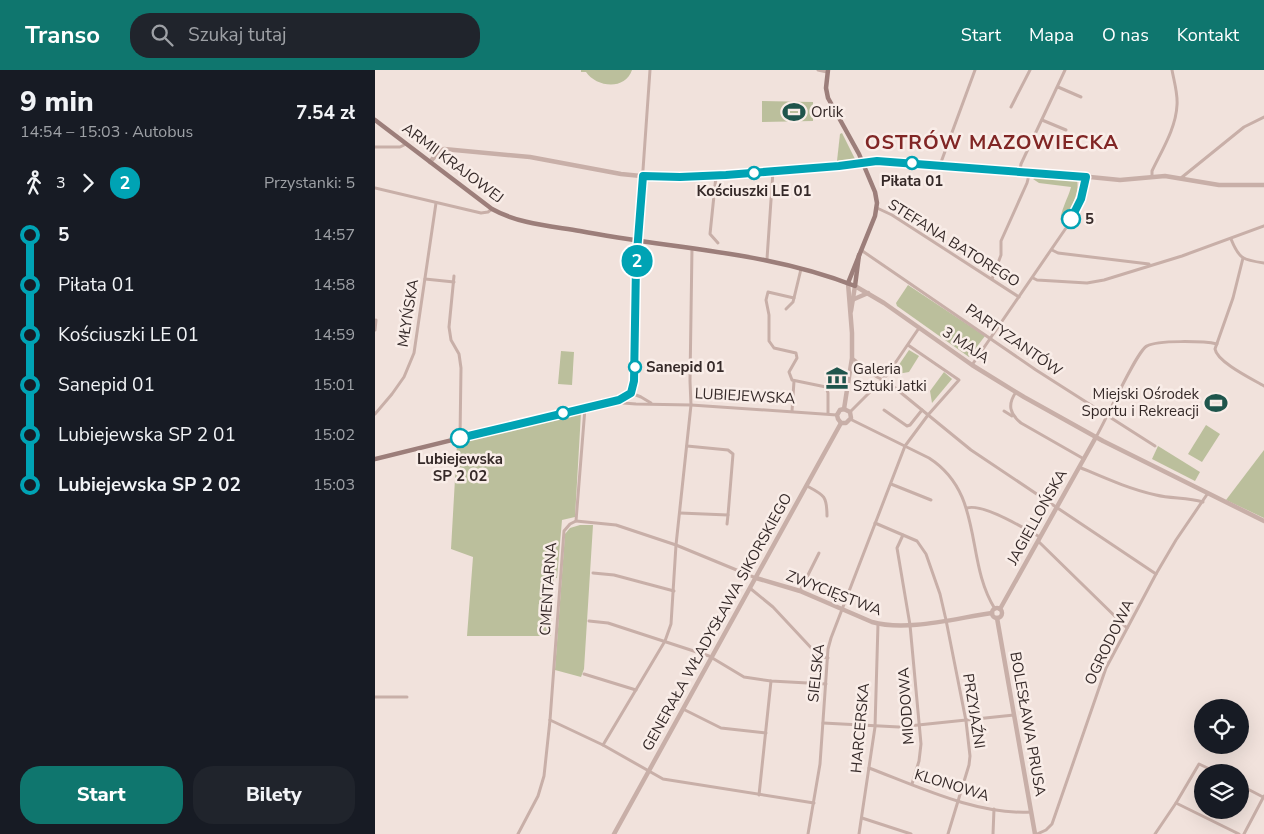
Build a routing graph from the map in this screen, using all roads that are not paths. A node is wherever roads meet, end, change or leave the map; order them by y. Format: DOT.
graph roads {
  1 [pos="650,70"];
  2 [pos="817,70"];
  3 [pos="975,70"];
  4 [pos="1030,70"];
  5 [pos="1065,70"];
  6 [pos="1172,70"];
  7 [pos="827,71"];
  8 [pos="1058,87"];
  9 [pos="1081,96"];
  10 [pos="1011,107"];
  11 [pos="1264,117"];
  12 [pos="375,120"];
  13 [pos="1042,120"];
  14 [pos="1066,130"];
  15 [pos="407,144"];
  16 [pos="375,147"];
  17 [pos="430,162"];
  18 [pos="863,164"];
  19 [pos="940,165"];
  20 [pos="1020,171"];
  21 [pos="773,172"];
  22 [pos="1030,172"];
  23 [pos="643,176"];
  24 [pos="716,176"];
  25 [pos="1152,176"];
  26 [pos="1086,177"];
  27 [pos="1181,178"];
  28 [pos="1264,185"];
  29 [pos="375,188"];
  30 [pos="436,203"];
  31 [pos="877,208"];
  32 [pos="492,209"];
  33 [pos="1264,226"];
  34 [pos="1231,238"];
  35 [pos="638,241"];
  36 [pos="718,243"];
  37 [pos="692,248"];
  38 [pos="1052,250"];
  39 [pos="860,253"];
  40 [pos="1243,258"];
  41 [pos="767,259"];
  42 [pos="1152,264"];
  43 [pos="1264,264"];
  44 [pos="801,269"];
  45 [pos="455,276"];
  46 [pos="1033,278"];
  47 [pos="425,279"];
  48 [pos="992,279"];
  49 [pos="454,282"];
  50 [pos="848,283"];
  51 [pos="855,286"];
  52 [pos="868,293"];
  53 [pos="1019,297"];
  54 [pos="794,298"];
  55 [pos="852,300"];
  56 [pos="786,309"];
  57 [pos="851,311"];
  58 [pos="376,320"];
  59 [pos="919,328"];
  60 [pos="375,330"];
  61 [pos="991,338"];
  62 [pos="908,344"];
  63 [pos="1217,344"];
  64 [pos="852,358"];
  65 [pos="972,365"];
  66 [pos="883,380"];
  67 [pos="794,381"];
  68 [pos="1264,386"];
  69 [pos="1016,392"];
  70 [pos="631,393"];
  71 [pos="619,400"];
  72 [pos="636,404"];
  73 [pos="651,404"];
  74 [pos="691,405"];
  75 [pos="585,407"];
  76 [pos="844,409"];
  77 [pos="884,410"];
  78 [pos="922,410"];
  79 [pos="793,411"];
  80 [pos="1004,411"];
  81 [pos="850,412"];
  82 [pos="828,413"];
  83 [pos="375,414"];
  84 [pos="837,414"];
  85 [pos="928,415"];
  86 [pos="1012,416"];
  87 [pos="1107,417"];
  88 [pos="850,419"];
  89 [pos="841,423"];
  90 [pos="1096,437"];
  91 [pos="460,438"];
  92 [pos="687,446"];
  93 [pos="905,446"];
  94 [pos="1155,446"];
  95 [pos="375,459"];
  96 [pos="1084,459"];
  97 [pos="1079,467"];
  98 [pos="891,484"];
  99 [pos="807,486"];
  100 [pos="1208,493"];
  101 [pos="931,500"];
  102 [pos="1203,502"];
  103 [pos="967,508"];
  104 [pos="1056,508"];
  105 [pos="679,512"];
  106 [pos="728,515"];
  107 [pos="827,516"];
  108 [pos="576,521"];
  109 [pos="1264,521"];
  110 [pos="875,523"];
  111 [pos="727,524"];
  112 [pos="903,535"];
  113 [pos="1039,539"];
  114 [pos="676,545"];
  115 [pos="819,553"];
  116 [pos="593,573"];
  117 [pos="1156,574"];
  118 [pos="756,578"];
  119 [pos="751,589"];
  120 [pos="674,591"];
  121 [pos="800,591"];
  122 [pos="1001,609"];
  123 [pos="842,610"];
  124 [pos="993,611"];
  125 [pos="997,618"];
  126 [pos="946,620"];
  127 [pos="589,621"];
  128 [pos="878,624"];
  129 [pos="911,625"];
  130 [pos="1127,628"];
  131 [pos="665,641"];
  132 [pos="712,658"];
  133 [pos="828,658"];
  134 [pos="584,674"];
  135 [pos="771,681"];
  136 [pos="826,684"];
  137 [pos="636,690"];
  138 [pos="375,697"];
  139 [pos="407,697"];
  140 [pos="683,709"];
  141 [pos="1013,715"];
  142 [pos="550,720"];
  143 [pos="966,721"];
  144 [pos="823,723"];
  145 [pos="920,726"];
  146 [pos="875,727"];
  147 [pos="766,733"];
  148 [pos="603,745"];
  149 [pos="869,768"];
  150 [pos="649,771"];
  151 [pos="1194,772"];
  152 [pos="912,784"];
  153 [pos="1249,790"];
  154 [pos="759,795"];
  155 [pos="1264,797"];
  156 [pos="958,802"];
  157 [pos="813,803"];
  158 [pos="1176,803"];
  159 [pos="994,809"];
  160 [pos="1031,812"];
  161 [pos="862,818"];
  162 [pos="518,834"];
  163 [pos="615,834"];
  164 [pos="808,834"];
  165 [pos="859,834"];
  166 [pos="911,834"];
  167 [pos="948,834"];
  168 [pos="993,834"];
  169 [pos="1036,834"];
  170 [pos="1155,834"];
  171 [pos="1239,834"];
  172 [pos="1244,834"];
  1 -- 23 [label="street"];
  2 -- 7 [label="street"];
  3 -- 19 [label="street"];
  4 -- 10 [label="street"];
  5 -- 8 [label="street"];
  6 -- 25 [label="street"];
  7 -- 18 [label="main road"];
  8 -- 9 [label="street"];
  8 -- 13 [label="street"];
  11 -- 27 [label="street"];
  12 -- 15 [label="main road, ARMII KRAJOWEJ"];
  13 -- 14 [label="street"];
  13 -- 20 [label="street"];
  15 -- 16 [label="street"];
  15 -- 17 [label="main road, ARMII KRAJOWEJ"];
  17 -- 23 [label="street"];
  17 -- 32 [label="main road, ARMII KRAJOWEJ"];
  18 -- 19 [label="street"];
  18 -- 21 [label="street"];
  18 -- 31 [label="main road"];
  19 -- 20 [label="street"];
  20 -- 22 [label="street"];
  21 -- 24 [label="street"];
  21 -- 41 [label="street"];
  22 -- 26 [label="street"];
  22 -- 48 [label="street"];
  23 -- 24 [label="street"];
  23 -- 35 [label="street"];
  24 -- 36 [label="street"];
  25 -- 26 [label="street"];
  25 -- 27 [label="street"];
  26 -- 38 [label="street"];
  27 -- 28 [label="street"];
  29 -- 30 [label="street"];
  30 -- 32 [label="street"];
  30 -- 47 [label="street, MŁYŃSKA"];
  31 -- 39 [label="main road"];
  31 -- 48 [label="street, STEFANA BATOREGO"];
  32 -- 35 [label="main road, ARMII KRAJOWEJ"];
  33 -- 34 [label="street"];
  34 -- 40 [label="street"];
  34 -- 42 [label="street"];
  35 -- 37 [label="main road, 3 MAJA"];
  35 -- 70 [label="main road"];
  37 -- 41 [label="main road, 3 MAJA"];
  37 -- 74 [label="street"];
  38 -- 42 [label="street"];
  38 -- 46 [label="street"];
  39 -- 50 [label="main road"];
  39 -- 51 [label="main road"];
  39 -- 61 [label="street, PARTYZANTÓW"];
  40 -- 43 [label="street"];
  40 -- 63 [label="street"];
  41 -- 44 [label="main road, 3 MAJA"];
  42 -- 46 [label="street"];
  44 -- 50 [label="main road, 3 MAJA"];
  44 -- 54 [label="street"];
  45 -- 49 [label="street"];
  46 -- 53 [label="street"];
  47 -- 49 [label="street"];
  47 -- 83 [label="street, MŁYŃSKA"];
  48 -- 53 [label="street, STEFANA BATOREGO"];
  49 -- 91 [label="street"];
  50 -- 51 [label="main road, 3 MAJA"];
  50 -- 57 [label="street"];
  51 -- 52 [label="street, 3 MAJA"];
  51 -- 55 [label="street"];
  52 -- 55 [label="street"];
  52 -- 59 [label="street, 3 MAJA"];
  53 -- 61 [label="street"];
  54 -- 56 [label="street"];
  54 -- 67 [label="street"];
  55 -- 57 [label="street"];
  57 -- 64 [label="street"];
  58 -- 60 [label="street, MŁYŃSKA"];
  59 -- 62 [label="street"];
  59 -- 65 [label="street, 3 MAJA"];
  61 -- 65 [label="street"];
  61 -- 87 [label="street, PARTYZANTÓW"];
  62 -- 66 [label="street"];
  62 -- 85 [label="street, SIELSKA"];
  63 -- 68 [label="street"];
  63 -- 87 [label="street"];
  64 -- 66 [label="street"];
  64 -- 76 [label="street"];
  65 -- 69 [label="street, 3 MAJA"];
  66 -- 78 [label="street"];
  66 -- 81 [label="street"];
  67 -- 79 [label="street"];
  67 -- 82 [label="street"];
  69 -- 86 [label="street"];
  69 -- 90 [label="street, 3 MAJA"];
  70 -- 71 [label="main road, LUBIEJEWSKA"];
  70 -- 72 [label="street"];
  70 -- 73 [label="street, LUBIEJEWSKA"];
  71 -- 72 [label="street, LUBIEJEWSKA"];
  71 -- 75 [label="main road, LUBIEJEWSKA"];
  72 -- 73 [label="street, LUBIEJEWSKA"];
  73 -- 74 [label="street, LUBIEJEWSKA"];
  74 -- 79 [label="street, LUBIEJEWSKA"];
  74 -- 92 [label="street"];
  75 -- 91 [label="main road, LUBIEJEWSKA"];
  75 -- 108 [label="street"];
  76 -- 81 [label="street"];
  76 -- 84 [label="street"];
  77 -- 78 [label="street"];
  78 -- 85 [label="street"];
  79 -- 82 [label="street, LUBIEJEWSKA"];
  80 -- 86 [label="street"];
  81 -- 88 [label="street"];
  82 -- 84 [label="street, LUBIEJEWSKA"];
  84 -- 89 [label="street"];
  85 -- 93 [label="street, SIELSKA"];
  85 -- 104 [label="street"];
  86 -- 96 [label="street"];
  87 -- 90 [label="street"];
  87 -- 94 [label="street, PARTYZANTÓW"];
  88 -- 89 [label="street"];
  88 -- 93 [label="street"];
  89 -- 99 [label="street, GENERAŁA WŁADYSŁAWA SIKORSKIEGO"];
  90 -- 96 [label="street, JAGIELLOŃSKA"];
  90 -- 100 [label="street, 3 MAJA"];
  91 -- 95 [label="main road, LUBIEJEWSKA"];
  92 -- 105 [label="street"];
  92 -- 106 [label="street"];
  93 -- 98 [label="street, SIELSKA"];
  93 -- 103 [label="street"];
  96 -- 97 [label="street, JAGIELLOŃSKA"];
  97 -- 102 [label="street"];
  97 -- 104 [label="street, JAGIELLOŃSKA"];
  98 -- 101 [label="street"];
  98 -- 110 [label="street, SIELSKA"];
  99 -- 107 [label="street"];
  99 -- 118 [label="street, GENERAŁA WŁADYSŁAWA SIKORSKIEGO"];
  100 -- 102 [label="street, OGRODOWA"];
  100 -- 109 [label="street, 3 MAJA"];
  102 -- 117 [label="street, OGRODOWA"];
  103 -- 113 [label="street"];
  103 -- 124 [label="street"];
  104 -- 113 [label="street, JAGIELLOŃSKA"];
  104 -- 117 [label="street"];
  105 -- 106 [label="street"];
  105 -- 114 [label="street"];
  106 -- 111 [label="street"];
  108 -- 114 [label="street"];
  108 -- 142 [label="street, CMENTARNA"];
  110 -- 112 [label="street, PRZYJAŹNI"];
  110 -- 123 [label="street, SIELSKA"];
  112 -- 126 [label="street, PRZYJAŹNI"];
  112 -- 129 [label="street, MIODOWA"];
  113 -- 122 [label="street, JAGIELLOŃSKA"];
  113 -- 130 [label="street"];
  114 -- 118 [label="street"];
  114 -- 120 [label="street"];
  115 -- 121 [label="street"];
  116 -- 120 [label="street"];
  117 -- 130 [label="street, OGRODOWA"];
  118 -- 119 [label="street, GENERAŁA WŁADYSŁAWA SIKORSKIEGO"];
  118 -- 121 [label="street, ZWYCIĘSTWA"];
  119 -- 132 [label="street, GENERAŁA WŁADYSŁAWA SIKORSKIEGO"];
  119 -- 133 [label="street"];
  120 -- 131 [label="street"];
  121 -- 123 [label="street, ZWYCIĘSTWA"];
  122 -- 124 [label="street, ZWYCIĘSTWA"];
  122 -- 125 [label="street, JAGIELLOŃSKA"];
  123 -- 128 [label="street, ZWYCIĘSTWA"];
  123 -- 133 [label="street, SIELSKA"];
  124 -- 125 [label="street"];
  124 -- 126 [label="street, ZWYCIĘSTWA"];
  125 -- 141 [label="street, BOLESŁAWA PRUSA"];
  126 -- 129 [label="street, ZWYCIĘSTWA"];
  126 -- 143 [label="street, PRZYJAŹNI"];
  127 -- 131 [label="street"];
  128 -- 129 [label="street, ZWYCIĘSTWA"];
  128 -- 146 [label="street, HARCERSKA"];
  129 -- 145 [label="street, MIODOWA"];
  130 -- 169 [label="street, OGRODOWA"];
  131 -- 132 [label="street"];
  131 -- 137 [label="street"];
  132 -- 135 [label="street"];
  132 -- 140 [label="street, GENERAŁA WŁADYSŁAWA SIKORSKIEGO"];
  133 -- 136 [label="street, SIELSKA"];
  134 -- 137 [label="street"];
  135 -- 136 [label="street"];
  135 -- 147 [label="street"];
  136 -- 144 [label="street, SIELSKA"];
  137 -- 148 [label="street"];
  138 -- 139 [label="street"];
  140 -- 147 [label="street"];
  140 -- 150 [label="street, GENERAŁA WŁADYSŁAWA SIKORSKIEGO"];
  141 -- 143 [label="street"];
  141 -- 160 [label="street, BOLESŁAWA PRUSA"];
  142 -- 148 [label="street"];
  142 -- 162 [label="street, CMENTARNA"];
  143 -- 145 [label="street"];
  143 -- 156 [label="street, PRZYJAŹNI"];
  144 -- 146 [label="street"];
  144 -- 157 [label="street, SIELSKA"];
  145 -- 146 [label="street"];
  145 -- 152 [label="street, MIODOWA"];
  146 -- 149 [label="street, HARCERSKA"];
  147 -- 154 [label="street"];
  148 -- 150 [label="street"];
  149 -- 152 [label="street, KLONOWA"];
  149 -- 161 [label="street, HARCERSKA"];
  150 -- 154 [label="street"];
  150 -- 163 [label="street, GENERAŁA WŁADYSŁAWA SIKORSKIEGO"];
  151 -- 158 [label="street"];
  152 -- 156 [label="street, KLONOWA"];
  153 -- 155 [label="street"];
  154 -- 157 [label="street"];
  155 -- 172 [label="street"];
  156 -- 159 [label="street, KLONOWA"];
  156 -- 167 [label="street, PRZYJAŹNI"];
  157 -- 164 [label="street, SIELSKA"];
  158 -- 170 [label="street"];
  158 -- 171 [label="street"];
  159 -- 160 [label="street, KLONOWA"];
  159 -- 168 [label="street"];
  160 -- 169 [label="street, BOLESŁAWA PRUSA"];
  161 -- 165 [label="street, HARCERSKA"];
  161 -- 166 [label="street"];
}
